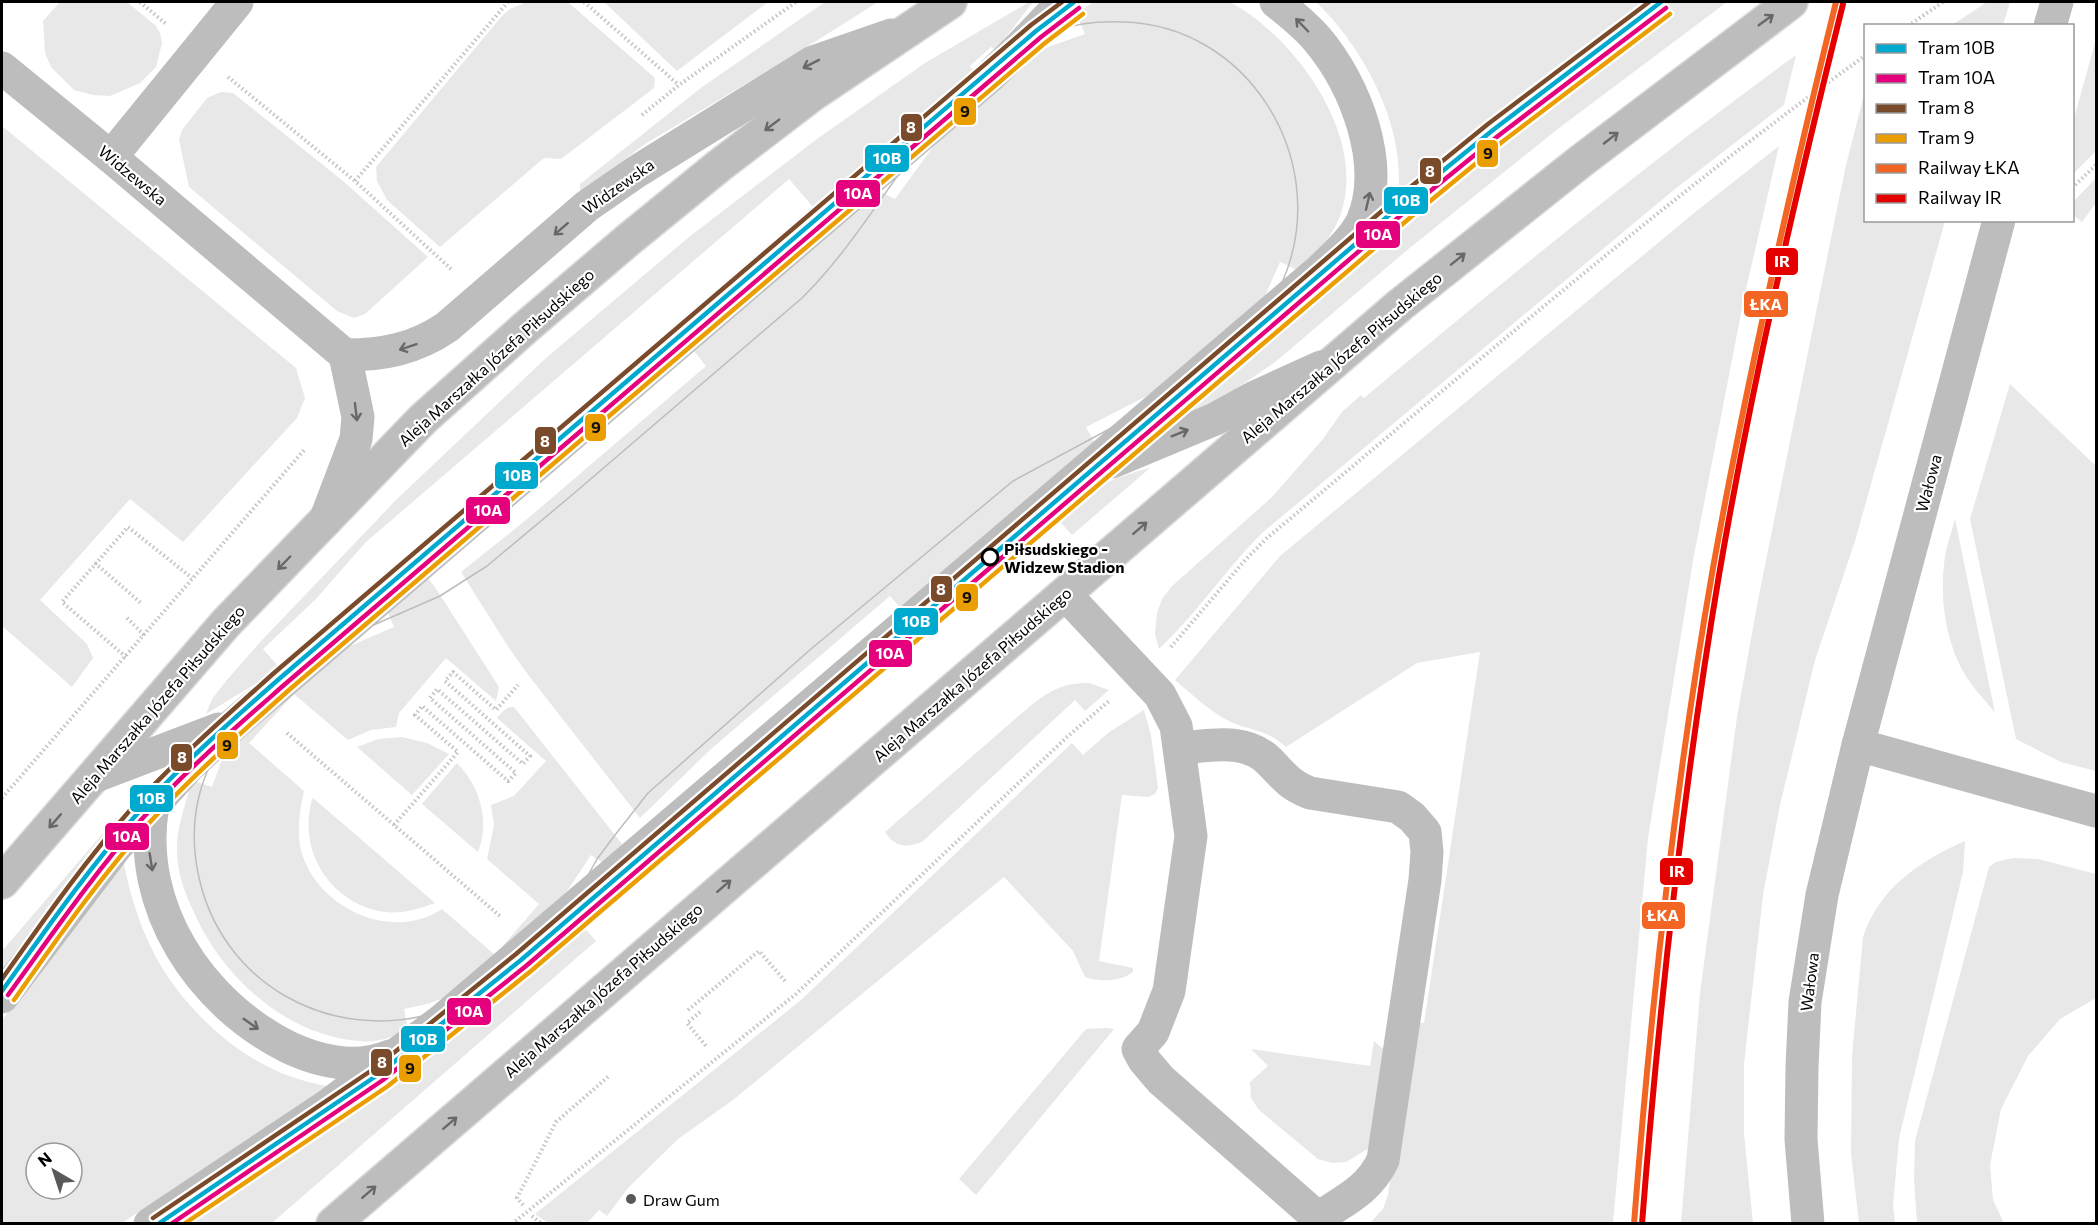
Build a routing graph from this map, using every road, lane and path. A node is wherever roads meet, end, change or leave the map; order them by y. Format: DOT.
graph roads {
  1 [pos="237,2"];
  2 [pos="508,2"];
  3 [pos="584,2"];
  4 [pos="951,2"];
  5 [pos="1063,2"];
  6 [pos="1276,2"];
  7 [pos="1791,2"];
  8 [pos="1943,2"];
  9 [pos="2057,2"];
  10 [pos="1911,24"];
  11 [pos="2051,24"];
  12 [pos="906,30"];
  13 [pos="196,52"];
  14 [pos="1864,56"];
  15 [pos="2,68"];
  16 [pos="679,85"];
  17 [pos="111,157"];
  18 [pos="2097,165"];
  19 [pos="356,181"];
  20 [pos="2074,187"];
  21 [pos="1998,222"];
  22 [pos="452,270"];
  23 [pos="345,355"];
  24 [pos="1332,363"];
  25 [pos="1054,498"];
  26 [pos="325,521"];
  27 [pos="95,563"];
  28 [pos="192,578"];
  29 [pos="1065,594"];
  30 [pos="141,603"];
  31 [pos="127,618"];
  32 [pos="144,635"];
  33 [pos="1166,652"];
  34 [pos="126,657"];
  35 [pos="518,685"];
  36 [pos="1113,698"];
  37 [pos="235,723"];
  38 [pos="281,727"];
  39 [pos="1858,745"];
  40 [pos="1179,748"];
  41 [pos="93,777"];
  42 [pos="153,804"];
  43 [pos="2097,811"];
  44 [pos="394,825"];
  45 [pos="2,882"];
  46 [pos="508,923"];
  47 [pos="785,981"];
  48 [pos="2,997"];
  49 [pos="688,1010"];
  50 [pos="700,1012"];
  51 [pos="412,1044"];
  52 [pos="706,1046"];
  53 [pos="609,1076"];
  54 [pos="523,1205"];
  55 [pos="532,1216"];
  56 [pos="150,1224"];
  57 [pos="333,1224"];
  58 [pos="512,1224"];
  59 [pos="542,1224"];
  60 [pos="1808,1224"];
  1 -- 13 [label="main road"];
  2 -- 19 [label="path"];
  3 -- 16 [label="path"];
  4 -- 12 [label="main road, Aleja Marszałka Józefa Piłsudskiego"];
  5 -- 37 [label="main road"];
  25 -- 6 [label="main road, one-way"];
  24 -- 7 [label="main road, Aleja Marszałka Józefa Piłsudskiego, one-way"];
  8 -- 10 [label="path"];
  9 -- 11 [label="main road"];
  12 -- 23 [label="main road, Widzewska, one-way"];
  12 -- 26 [label="main road, Aleja Marszałka Józefa Piłsudskiego, one-way"];
  13 -- 17 [label="main road"];
  13 -- 19 [label="path"];
  14 -- 33 [label="path"];
  15 -- 17 [label="main road, Widzewska"];
  17 -- 23 [label="main road, Widzewska"];
  18 -- 20 [label="path"];
  19 -- 22 [label="path"];
  21 -- 39 [label="main road, Wałowa"];
  23 -- 26 [label="main road, one-way"];
  25 -- 24 [label="main road, one-way"];
  29 -- 24 [label="main road, Aleja Marszałka Józefa Piłsudskiego, one-way"];
  25 -- 51 [label="main road"];
  26 -- 41 [label="main road, Aleja Marszałka Józefa Piłsudskiego, one-way"];
  27 -- 28 [label="path"];
  27 -- 30 [label="path"];
  27 -- 34 [label="path"];
  29 -- 40 [label="main road"];
  57 -- 29 [label="main road, Aleja Marszałka Józefa Piłsudskiego, one-way"];
  31 -- 32 [label="path"];
  35 -- 44 [label="path"];
  36 -- 58 [label="path"];
  37 -- 41 [label="main road"];
  37 -- 42 [label="main road"];
  38 -- 44 [label="path"];
  39 -- 43 [label="main road"];
  39 -- 60 [label="main road, Wałowa"];
  40 -- 40 [label="main road"];
  41 -- 45 [label="main road, Aleja Marszałka Józefa Piłsudskiego, one-way"];
  42 -- 48 [label="main road"];
  42 -- 51 [label="main road, one-way"];
  44 -- 46 [label="path"];
  47 -- 49 [label="path"];
  50 -- 52 [label="path"];
  51 -- 56 [label="main road"];
  53 -- 54 [label="path"];
  55 -- 59 [label="path"];
}
